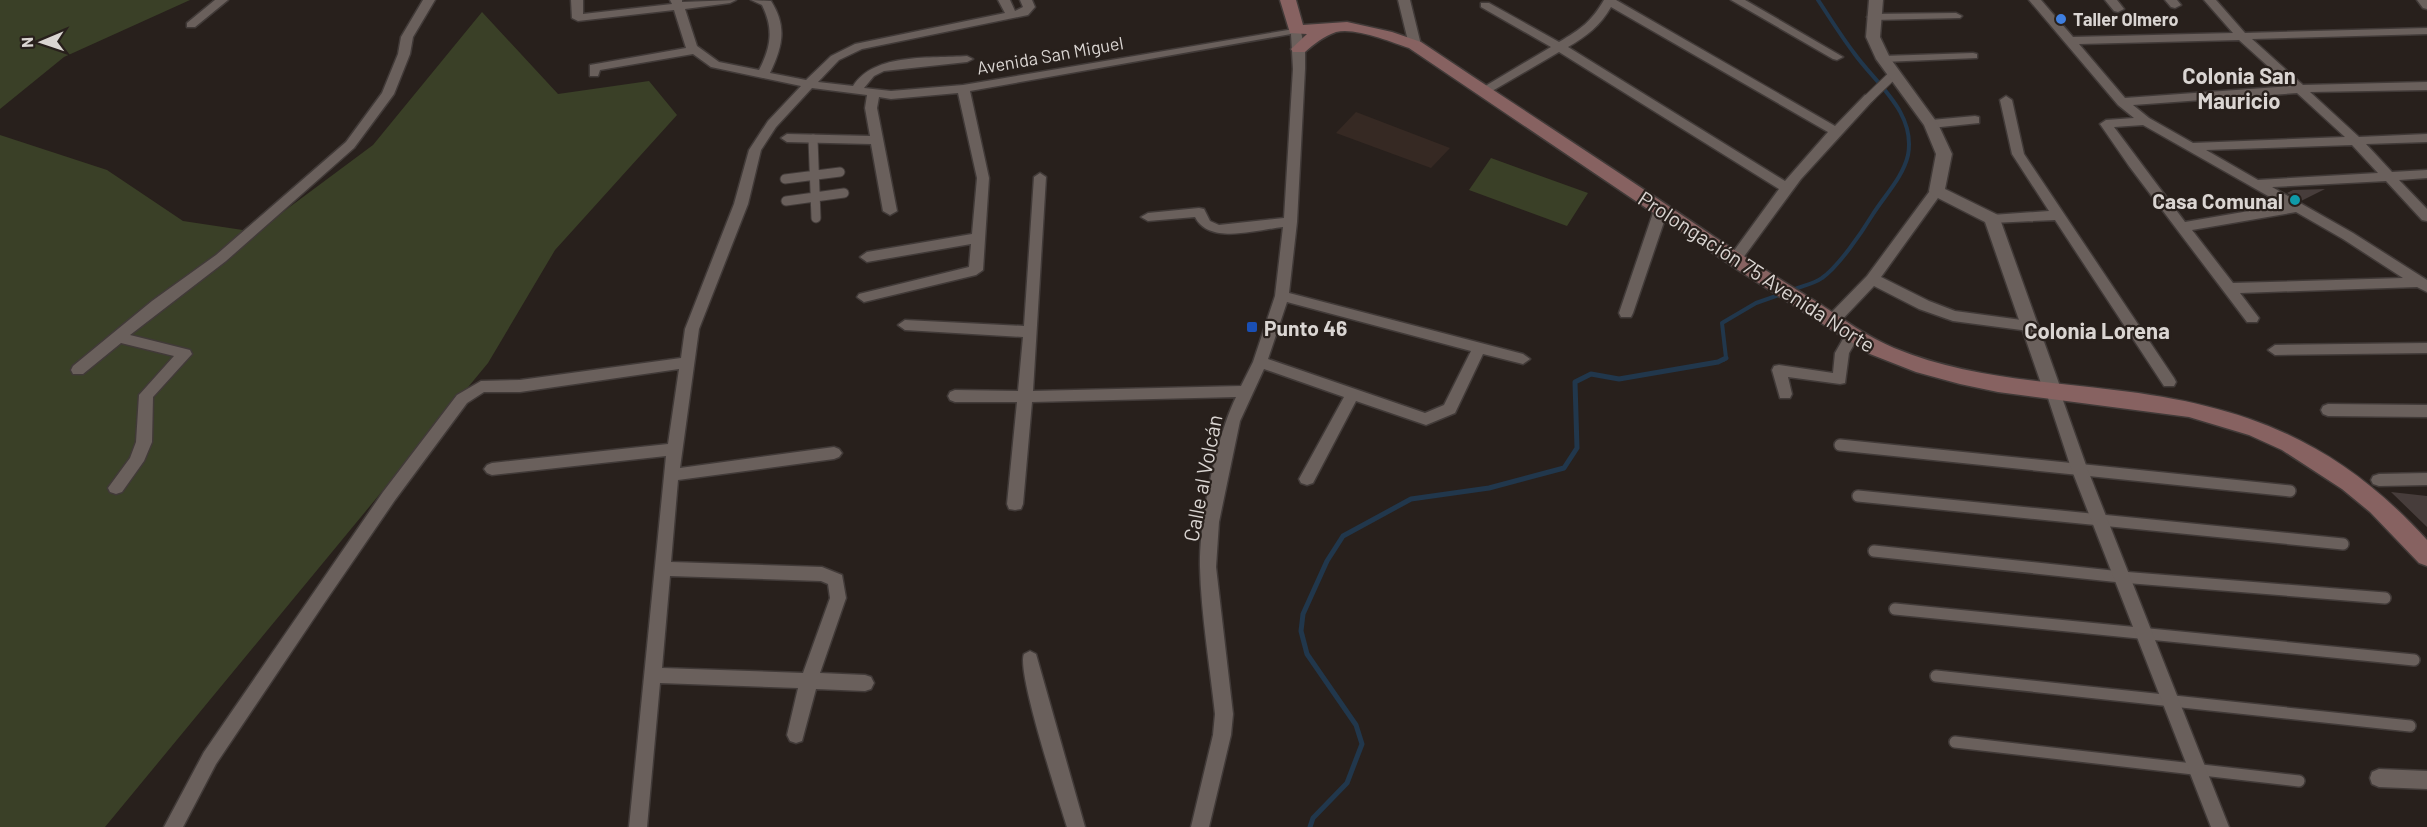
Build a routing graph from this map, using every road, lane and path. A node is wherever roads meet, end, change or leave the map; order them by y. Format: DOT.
graph roads {
  1 [pos="222,0"];
  2 [pos="429,0"];
  3 [pos="577,0"];
  4 [pos="730,0"];
  5 [pos="757,0"];
  6 [pos="1004,0"];
  7 [pos="1026,0"];
  8 [pos="1290,0"];
  9 [pos="1404,0"];
  10 [pos="1737,0"];
  11 [pos="1876,0"];
  12 [pos="2035,0"];
  13 [pos="2210,0"];
  14 [pos="2423,0"];
  15 [pos="1610,1"];
  16 [pos="677,2"];
  17 [pos="1485,6"];
  18 [pos="2427,6"];
  19 [pos="1012,16"];
  20 [pos="1956,16"];
  21 [pos="1873,17"];
  22 [pos="191,25"];
  23 [pos="1341,28"];
  24 [pos="1296,30"];
  25 [pos="2427,31"];
  26 [pos="2242,36"];
  27 [pos="2070,41"];
  28 [pos="1415,45"];
  29 [pos="1560,47"];
  30 [pos="1299,49"];
  31 [pos="696,50"];
  32 [pos="1973,56"];
  33 [pos="1837,57"];
  34 [pos="967,59"];
  35 [pos="1883,59"];
  36 [pos="594,73"];
  37 [pos="763,75"];
  38 [pos="1890,78"];
  39 [pos="809,84"];
  40 [pos="2427,86"];
  41 [pos="963,89"];
  42 [pos="857,90"];
  43 [pos="2302,90"];
  44 [pos="1483,91"];
  45 [pos="874,92"];
  46 [pos="1869,98"];
  47 [pos="2006,100"];
  48 [pos="2122,102"];
  49 [pos="1975,120"];
  50 [pos="2145,121"];
  51 [pos="1931,124"];
  52 [pos="1835,132"];
  53 [pos="787,138"];
  54 [pos="2427,138"];
  55 [pos="813,139"];
  56 [pos="2354,139"];
  57 [pos="878,140"];
  58 [pos="2191,147"];
  59 [pos="840,172"];
  60 [pos="2427,174"];
  61 [pos="814,175"];
  62 [pos="2390,176"];
  63 [pos="1040,177"];
  64 [pos="785,179"];
  65 [pos="2254,184"];
  66 [pos="1787,188"];
  67 [pos="1937,191"];
  68 [pos="844,193"];
  69 [pos="815,197"];
  70 [pos="786,201"];
  71 [pos="2295,208"];
  72 [pos="1661,210"];
  73 [pos="890,211"];
  74 [pos="2060,215"];
  75 [pos="1148,217"];
  76 [pos="2427,217"];
  77 [pos="816,218"];
  78 [pos="1992,219"];
  79 [pos="1290,222"];
  80 [pos="2183,227"];
  81 [pos="978,238"];
  82 [pos="867,257"];
  83 [pos="1734,259"];
  84 [pos="1872,279"];
  85 [pos="2421,281"];
  86 [pos="2229,288"];
  87 [pos="1282,296"];
  88 [pos="864,297"];
  89 [pos="1626,313"];
  90 [pos="1823,317"];
  91 [pos="2252,318"];
  92 [pos="905,325"];
  93 [pos="2029,326"];
  94 [pos="1031,332"];
  95 [pos="1852,336"];
  96 [pos="118,337"];
  97 [pos="1479,348"];
  98 [pos="2427,348"];
  99 [pos="2275,350"];
  100 [pos="1523,359"];
  101 [pos="688,362"];
  102 [pos="1260,362"];
  103 [pos="78,370"];
  104 [pos="2169,381"];
  105 [pos="1246,391"];
  106 [pos="2053,392"];
  107 [pos="1785,394"];
  108 [pos="1352,395"];
  109 [pos="955,396"];
  110 [pos="1026,397"];
  111 [pos="2328,410"];
  112 [pos="2427,411"];
  113 [pos="1840,445"];
  114 [pos="675,449"];
  115 [pos="834,453"];
  116 [pos="2079,468"];
  117 [pos="492,469"];
  118 [pos="671,475"];
  119 [pos="1307,479"];
  120 [pos="2427,479"];
  121 [pos="2379,480"];
  122 [pos="116,488"];
  123 [pos="2290,491"];
  124 [pos="1858,496"];
  125 [pos="1015,504"];
  126 [pos="2099,520"];
  127 [pos="2343,544"];
  128 [pos="1874,551"];
  129 [pos="2427,556"];
  130 [pos="662,569"];
  131 [pos="2121,577"];
  132 [pos="2385,598"];
  133 [pos="1895,609"];
  134 [pos="2144,634"];
  135 [pos="1030,659"];
  136 [pos="2414,660"];
  137 [pos="652,675"];
  138 [pos="1936,676"];
  139 [pos="809,681"];
  140 [pos="865,683"];
  141 [pos="2170,701"];
  142 [pos="2410,726"];
  143 [pos="796,735"];
  144 [pos="1955,742"];
  145 [pos="2197,770"];
  146 [pos="2379,778"];
  147 [pos="2427,780"];
  148 [pos="2299,781"];
  149 [pos="173,827"];
  150 [pos="638,827"];
  151 [pos="1076,827"];
  152 [pos="1200,827"];
  153 [pos="2220,827"];
  1 -- 22 [label="street"];
  2 -- 96 [label="street"];
  3 -- 16 [label="street"];
  4 -- 16 [label="street"];
  5 -- 37 [label="street"];
  6 -- 19 [label="street"];
  7 -- 19 [label="street"];
  8 -- 23 [label="main road"];
  8 -- 24 [label="main road, Calle al Volcán"];
  9 -- 28 [label="street"];
  10 -- 33 [label="street"];
  11 -- 21 [label="street"];
  12 -- 27 [label="street"];
  13 -- 26 [label="street"];
  14 -- 18 [label="street"];
  15 -- 29 [label="street"];
  15 -- 52 [label="street"];
  16 -- 31 [label="street"];
  17 -- 29 [label="street"];
  19 -- 39 [label="street"];
  20 -- 21 [label="street"];
  21 -- 35 [label="street"];
  23 -- 24 [label="main road, Prolongación 75 Avenida Norte"];
  23 -- 28 [label="main road, Prolongación 75 Avenida Norte"];
  23 -- 30 [label="main road"];
  24 -- 30 [label="street, Calle al Volcán"];
  24 -- 41 [label="street, Avenida San Miguel"];
  25 -- 26 [label="street"];
  26 -- 27 [label="street"];
  26 -- 43 [label="street"];
  27 -- 48 [label="street"];
  28 -- 44 [label="main road, Prolongación 75 Avenida Norte"];
  29 -- 44 [label="street"];
  29 -- 66 [label="street"];
  30 -- 79 [label="street, Calle al Volcán"];
  31 -- 36 [label="street"];
  31 -- 37 [label="street, Avenida San Miguel"];
  32 -- 35 [label="street"];
  34 -- 42 [label="street"];
  35 -- 38 [label="street"];
  37 -- 39 [label="street, Avenida San Miguel"];
  38 -- 46 [label="street"];
  38 -- 51 [label="street"];
  39 -- 42 [label="street, Avenida San Miguel"];
  39 -- 101 [label="street"];
  40 -- 43 [label="street"];
  41 -- 45 [label="street, Avenida San Miguel"];
  41 -- 81 [label="street"];
  42 -- 45 [label="street, Avenida San Miguel"];
  43 -- 48 [label="street"];
  43 -- 56 [label="street"];
  44 -- 72 [label="main road, Prolongación 75 Avenida Norte"];
  45 -- 57 [label="street"];
  46 -- 52 [label="street"];
  47 -- 74 [label="street"];
  48 -- 50 [label="street"];
  49 -- 51 [label="street"];
  50 -- 58 [label="street"];
  50 -- 80 [label="street"];
  51 -- 67 [label="street"];
  52 -- 66 [label="street"];
  53 -- 55 [label="street"];
  54 -- 56 [label="street"];
  55 -- 57 [label="street"];
  55 -- 61 [label="street"];
  56 -- 58 [label="street"];
  56 -- 62 [label="street"];
  57 -- 73 [label="street"];
  58 -- 65 [label="street"];
  59 -- 61 [label="street"];
  60 -- 62 [label="street"];
  61 -- 64 [label="street"];
  61 -- 69 [label="street"];
  62 -- 65 [label="street"];
  62 -- 76 [label="street"];
  63 -- 94 [label="street"];
  65 -- 71 [label="street"];
  66 -- 83 [label="street"];
  67 -- 78 [label="street"];
  67 -- 84 [label="street"];
  68 -- 69 [label="street"];
  69 -- 70 [label="street"];
  69 -- 77 [label="street"];
  71 -- 80 [label="street"];
  71 -- 85 [label="street"];
  72 -- 83 [label="main road, Prolongación 75 Avenida Norte"];
  72 -- 89 [label="street"];
  74 -- 78 [label="street"];
  74 -- 104 [label="street"];
  75 -- 79 [label="street"];
  78 -- 93 [label="street"];
  79 -- 87 [label="street, Calle al Volcán"];
  80 -- 86 [label="street"];
  81 -- 82 [label="street"];
  81 -- 88 [label="street"];
  83 -- 90 [label="main road, Prolongación 75 Avenida Norte"];
  84 -- 90 [label="street"];
  84 -- 93 [label="street"];
  85 -- 86 [label="street"];
  86 -- 91 [label="street"];
  87 -- 97 [label="street"];
  87 -- 102 [label="street, Calle al Volcán"];
  90 -- 95 [label="main road, Prolongación 75 Avenida Norte"];
  92 -- 94 [label="street"];
  93 -- 106 [label="street"];
  94 -- 110 [label="street"];
  95 -- 106 [label="main road, Prolongación 75 Avenida Norte"];
  95 -- 107 [label="street"];
  96 -- 103 [label="street"];
  96 -- 122 [label="street"];
  97 -- 100 [label="street"];
  97 -- 108 [label="street"];
  98 -- 99 [label="street"];
  101 -- 114 [label="street"];
  101 -- 149 [label="street"];
  102 -- 105 [label="street, Calle al Volcán"];
  102 -- 108 [label="street"];
  105 -- 110 [label="street"];
  105 -- 152 [label="street, Calle al Volcán"];
  106 -- 116 [label="street"];
  106 -- 129 [label="main road, Prolongación 75 Avenida Norte"];
  108 -- 119 [label="street"];
  109 -- 110 [label="street"];
  110 -- 125 [label="street"];
  111 -- 112 [label="street"];
  113 -- 116 [label="street"];
  114 -- 117 [label="street"];
  114 -- 118 [label="street"];
  115 -- 118 [label="street"];
  116 -- 123 [label="street"];
  116 -- 126 [label="street"];
  118 -- 130 [label="street"];
  120 -- 121 [label="street"];
  124 -- 126 [label="street"];
  126 -- 127 [label="street"];
  126 -- 131 [label="street"];
  128 -- 131 [label="street"];
  130 -- 137 [label="street"];
  130 -- 139 [label="street"];
  131 -- 132 [label="street"];
  131 -- 134 [label="street"];
  133 -- 134 [label="street"];
  134 -- 136 [label="street"];
  134 -- 141 [label="street"];
  135 -- 151 [label="street"];
  137 -- 139 [label="street"];
  137 -- 150 [label="street"];
  138 -- 141 [label="street"];
  139 -- 140 [label="street"];
  139 -- 143 [label="street"];
  141 -- 142 [label="street"];
  141 -- 145 [label="street"];
  144 -- 145 [label="street"];
  145 -- 148 [label="street"];
  145 -- 153 [label="street"];
  146 -- 147 [label="street"];
}
